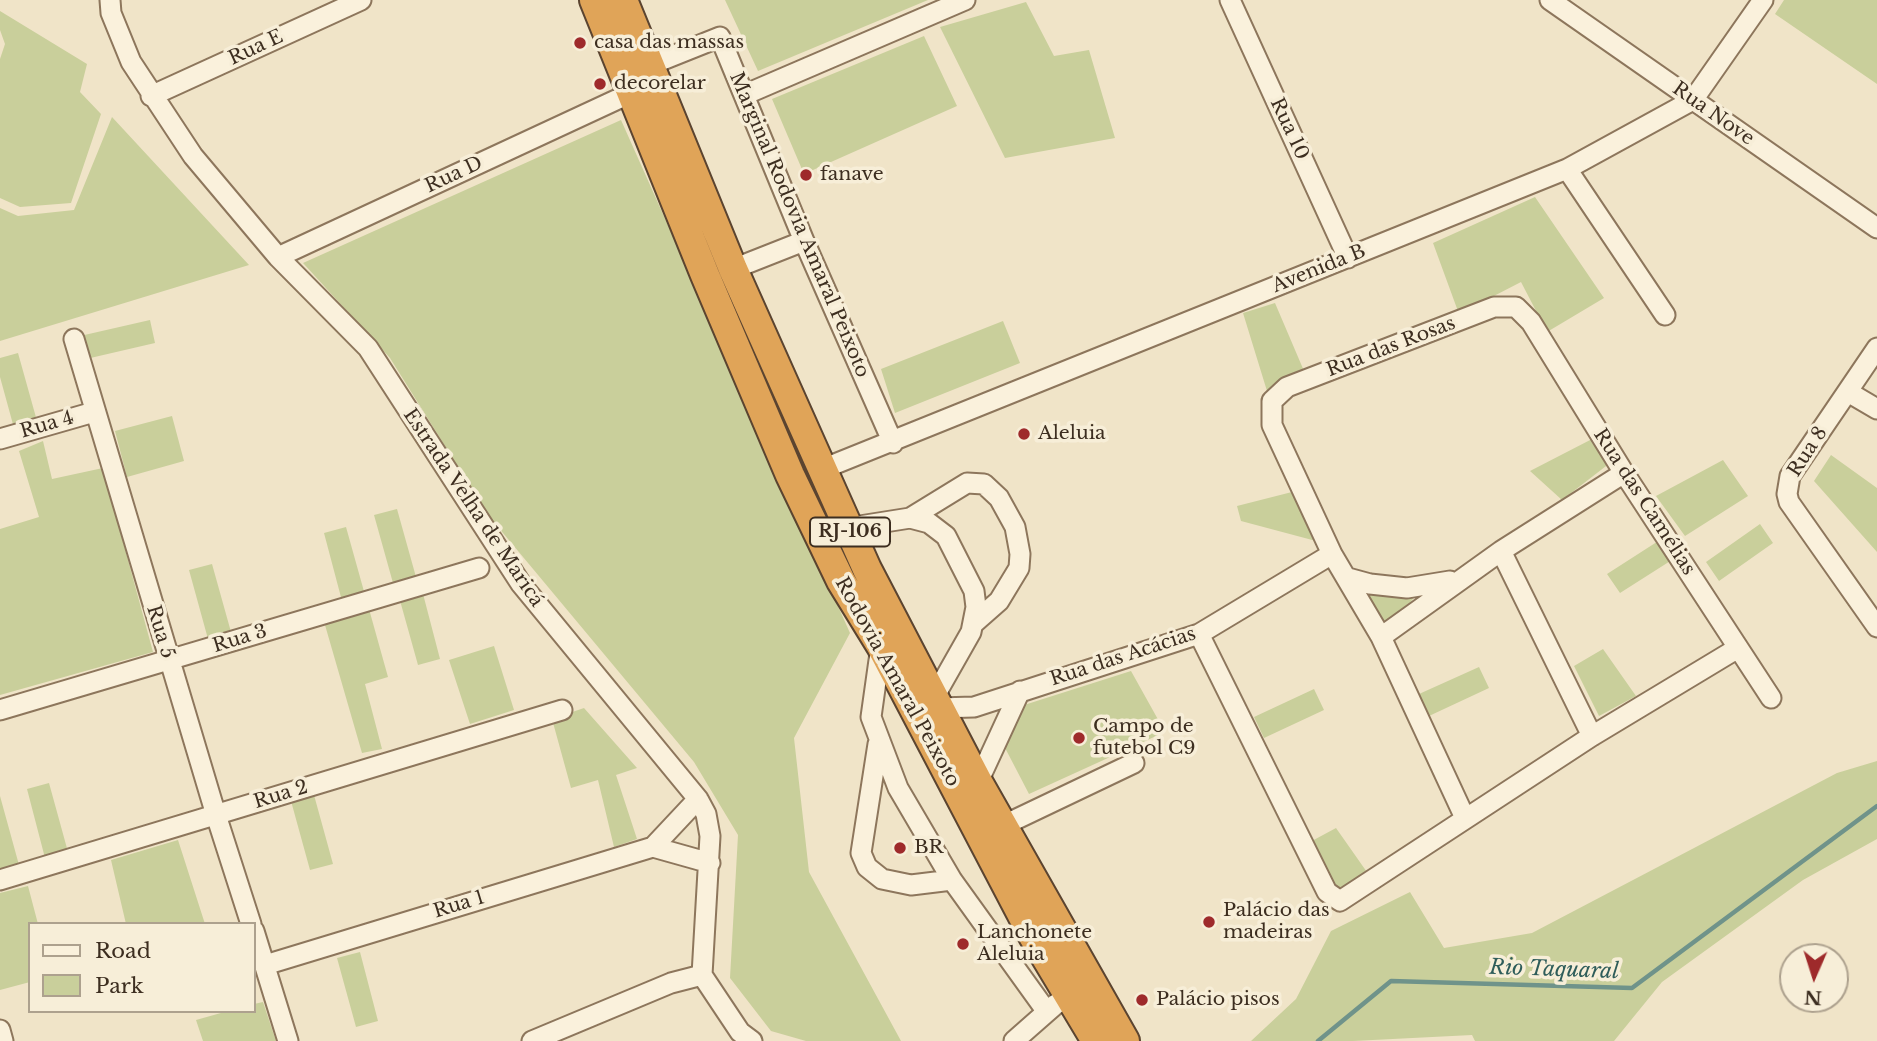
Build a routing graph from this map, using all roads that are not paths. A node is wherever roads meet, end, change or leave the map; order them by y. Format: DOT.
graph roads {
  1 [pos="110,0"];
  2 [pos="361,0"];
  3 [pos="593,0"];
  4 [pos="623,0"];
  5 [pos="965,0"];
  6 [pos="1230,0"];
  7 [pos="1550,0"];
  8 [pos="1763,0"];
  9 [pos="650,65"];
  10 [pos="631,93"];
  11 [pos="744,95"];
  12 [pos="151,96"];
  13 [pos="1693,100"];
  14 [pos="1567,169"];
  15 [pos="1877,228"];
  16 [pos="804,241"];
  17 [pos="278,257"];
  18 [pos="1348,258"];
  19 [pos="733,269"];
  20 [pos="1516,307"];
  21 [pos="1665,315"];
  22 [pos="74,339"];
  23 [pos="1877,348"];
  24 [pos="1847,392"];
  25 [pos="1877,409"];
  26 [pos="94,412"];
  27 [pos="0,439"];
  28 [pos="893,443"];
  29 [pos="825,468"];
  30 [pos="1624,474"];
  31 [pos="910,518"];
  32 [pos="847,528"];
  33 [pos="1501,551"];
  34 [pos="1332,554"];
  35 [pos="479,568"];
  36 [pos="1348,578"];
  37 [pos="1461,578"];
  38 [pos="974,623"];
  39 [pos="1877,627"];
  40 [pos="1199,634"];
  41 [pos="1381,637"];
  42 [pos="880,646"];
  43 [pos="1738,648"];
  44 [pos="169,660"];
  45 [pos="1020,691"];
  46 [pos="1771,698"];
  47 [pos="936,703"];
  48 [pos="0,710"];
  49 [pos="562,710"];
  50 [pos="1592,737"];
  51 [pos="879,743"];
  52 [pos="1135,763"];
  53 [pos="978,782"];
  54 [pos="698,799"];
  55 [pos="216,815"];
  56 [pos="1465,818"];
  57 [pos="1002,826"];
  58 [pos="653,847"];
  59 [pos="710,863"];
  60 [pos="0,880"];
  61 [pos="952,880"];
  62 [pos="250,922"];
  63 [pos="256,937"];
  64 [pos="265,965"];
  65 [pos="702,975"];
  66 [pos="1057,1003"];
  67 [pos="0,1030"];
  68 [pos="4,1041"];
  69 [pos="288,1041"];
  70 [pos="533,1041"];
  71 [pos="752,1041"];
  72 [pos="1014,1041"];
  73 [pos="1096,1041"];
  74 [pos="1125,1041"];
  1 -- 12 [label="street, Estrada Velha de Maricá"];
  2 -- 12 [label="street, Rua E"];
  3 -- 10 [label="highway, Rodovia Amaral Peixoto / RJ-106"];
  4 -- 9 [label="highway, Rodovia Amaral Peixoto / RJ-106"];
  5 -- 11 [label="street"];
  6 -- 18 [label="street, Rua 10"];
  7 -- 13 [label="street, Rua Nove"];
  8 -- 13 [label="street, Avenida B"];
  9 -- 11 [label="street, Marginal Rodovia Amaral Peixoto"];
  9 -- 19 [label="highway, Rodovia Amaral Peixoto / RJ-106"];
  10 -- 17 [label="street, Rua D"];
  10 -- 42 [label="highway, Rodovia Amaral Peixoto / RJ-106"];
  11 -- 16 [label="street, Marginal Rodovia Amaral Peixoto"];
  12 -- 17 [label="street, Estrada Velha de Maricá"];
  13 -- 14 [label="street, Avenida B"];
  13 -- 15 [label="street, Rua Nove"];
  14 -- 18 [label="street, Avenida B"];
  14 -- 21 [label="street"];
  16 -- 19 [label="street"];
  16 -- 28 [label="street, Marginal Rodovia Amaral Peixoto"];
  17 -- 54 [label="street, Estrada Velha de Maricá"];
  18 -- 28 [label="street, Avenida B"];
  19 -- 29 [label="highway, Rodovia Amaral Peixoto / RJ-106"];
  20 -- 30 [label="street, Rua das Camélias"];
  20 -- 34 [label="street, Rua das Rosas"];
  22 -- 26 [label="street, Rua 5"];
  23 -- 24 [label="street, Rua 8"];
  24 -- 25 [label="street"];
  24 -- 39 [label="street, Rua 8"];
  26 -- 27 [label="street, Rua 4"];
  26 -- 44 [label="street, Rua 5"];
  28 -- 29 [label="street, Avenida B"];
  29 -- 32 [label="highway, Rodovia Amaral Peixoto / RJ-106"];
  30 -- 33 [label="street"];
  30 -- 43 [label="street, Rua das Camélias"];
  31 -- 32 [label="street"];
  31 -- 38 [label="street"];
  31 -- 38 [label="street"];
  32 -- 47 [label="highway, Rodovia Amaral Peixoto / RJ-106"];
  33 -- 37 [label="street"];
  33 -- 50 [label="street"];
  34 -- 36 [label="street"];
  34 -- 40 [label="street, Rua das Acácias"];
  35 -- 44 [label="street, Rua 3"];
  36 -- 37 [label="street"];
  36 -- 41 [label="street"];
  37 -- 41 [label="street"];
  38 -- 47 [label="street"];
  40 -- 45 [label="street, Rua das Acácias"];
  40 -- 56 [label="street"];
  41 -- 56 [label="street"];
  42 -- 51 [label="street"];
  42 -- 66 [label="highway, Rodovia Amaral Peixoto / RJ-106"];
  43 -- 46 [label="street, Rua das Camélias"];
  43 -- 50 [label="street"];
  44 -- 48 [label="street, Rua 3"];
  44 -- 55 [label="street, Rua 5"];
  45 -- 47 [label="street, Rua das Acácias"];
  45 -- 53 [label="street"];
  47 -- 53 [label="highway, Rodovia Amaral Peixoto / RJ-106"];
  49 -- 55 [label="street, Rua 2"];
  50 -- 56 [label="street"];
  51 -- 61 [label="street"];
  51 -- 61 [label="street"];
  52 -- 57 [label="street"];
  53 -- 57 [label="highway, Rodovia Amaral Peixoto / RJ-106"];
  54 -- 58 [label="street, Rua 1"];
  54 -- 59 [label="street, Estrada Velha de Maricá"];
  55 -- 60 [label="street, Rua 2"];
  55 -- 62 [label="street, Rua 5"];
  57 -- 74 [label="highway, Rodovia Amaral Peixoto / RJ-106"];
  58 -- 59 [label="street"];
  58 -- 64 [label="street, Rua 1"];
  59 -- 65 [label="street, Estrada Velha de Maricá"];
  61 -- 66 [label="street"];
  63 -- 64 [label="street"];
  64 -- 69 [label="street"];
  65 -- 70 [label="street"];
  65 -- 71 [label="street"];
  66 -- 72 [label="street"];
  66 -- 73 [label="highway, Rodovia Amaral Peixoto / RJ-106"];
  67 -- 68 [label="street"];
}
